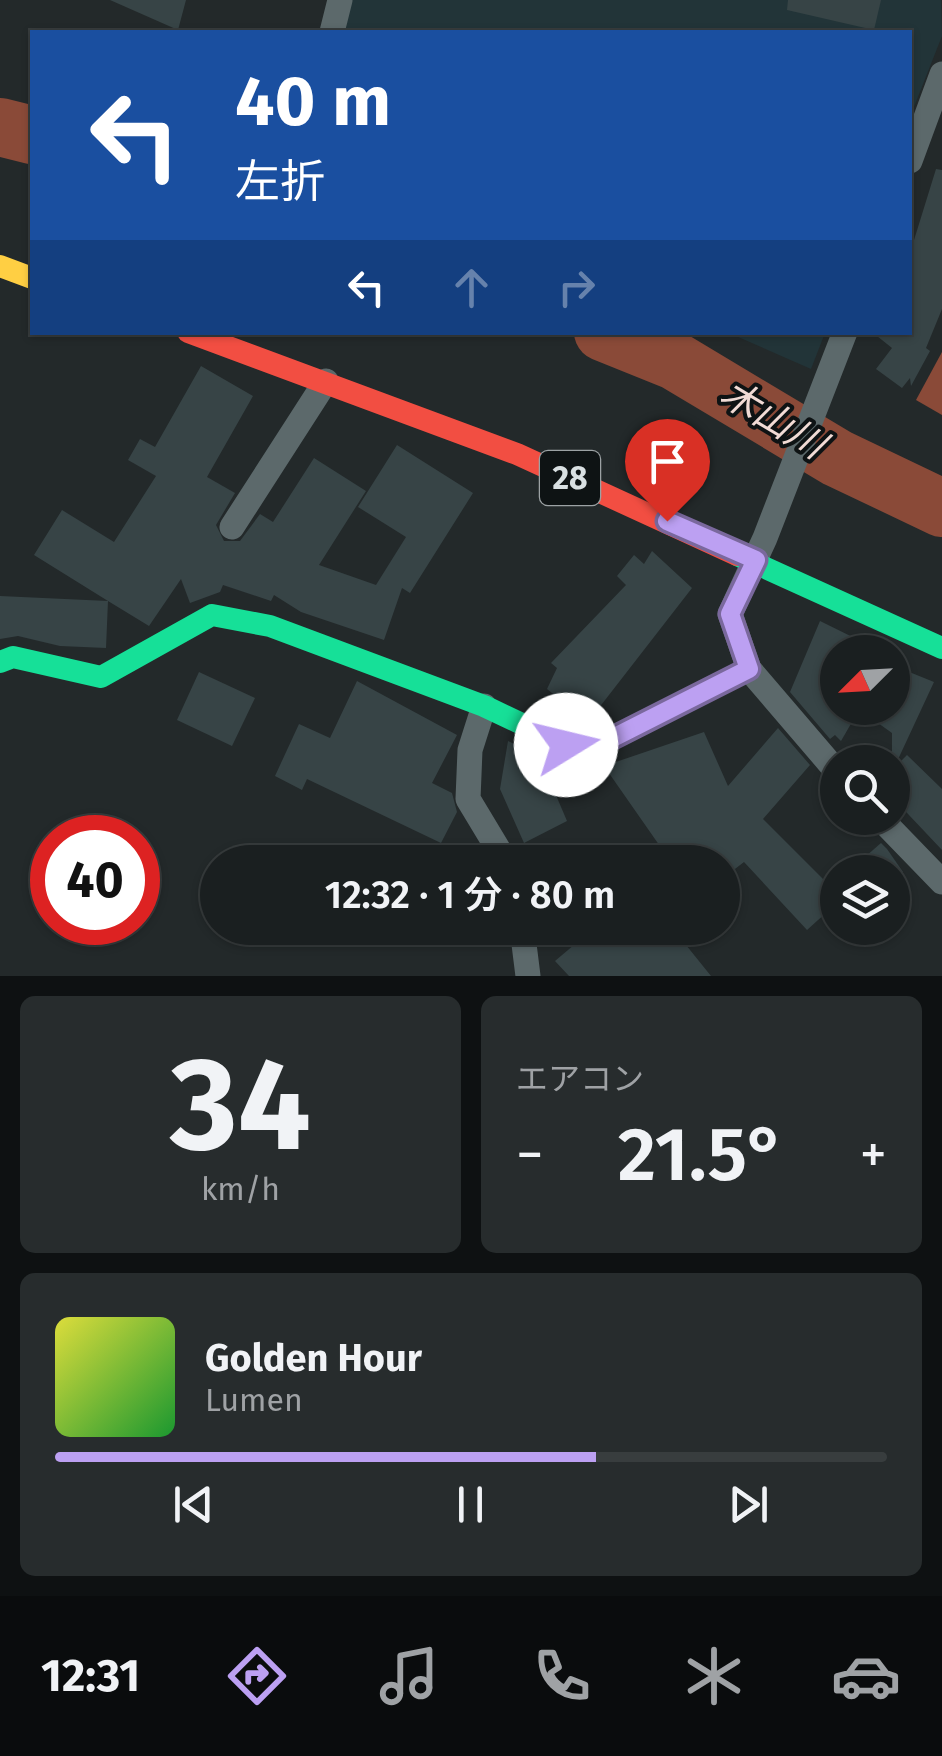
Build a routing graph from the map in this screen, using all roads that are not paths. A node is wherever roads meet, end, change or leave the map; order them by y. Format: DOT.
graph roads {
  1 [pos="340,0"];
  2 [pos="332,30"];
  3 [pos="942,74"];
  4 [pos="912,155"];
  5 [pos="0,266"];
  6 [pos="30,277"];
  7 [pos="197,335"];
  8 [pos="844,335"];
  9 [pos="326,380"];
  10 [pos="232,528"];
  11 [pos="760,549"];
  12 [pos="942,648"];
  13 [pos="0,662"];
  14 [pos="749,669"];
  15 [pos="484,706"];
  16 [pos="820,752"];
  17 [pos="896,835"];
  18 [pos="496,845"];
  19 [pos="942,882"];
  20 [pos="524,945"];
  21 [pos="528,976"];
  1 -- 2 [label="street"];
  3 -- 4 [label="street"];
  5 -- 6 [label="main road"];
  7 -- 9 [label="main road, 28"];
  8 -- 11 [label="street"];
  9 -- 10 [label="street"];
  9 -- 11 [label="main road, 28"];
  11 -- 12 [label="main road, 28"];
  11 -- 14 [label="street"];
  13 -- 15 [label="main road"];
  14 -- 15 [label="main road"];
  14 -- 16 [label="street"];
  15 -- 18 [label="street"];
  17 -- 19 [label="street"];
  20 -- 21 [label="street"];
}
